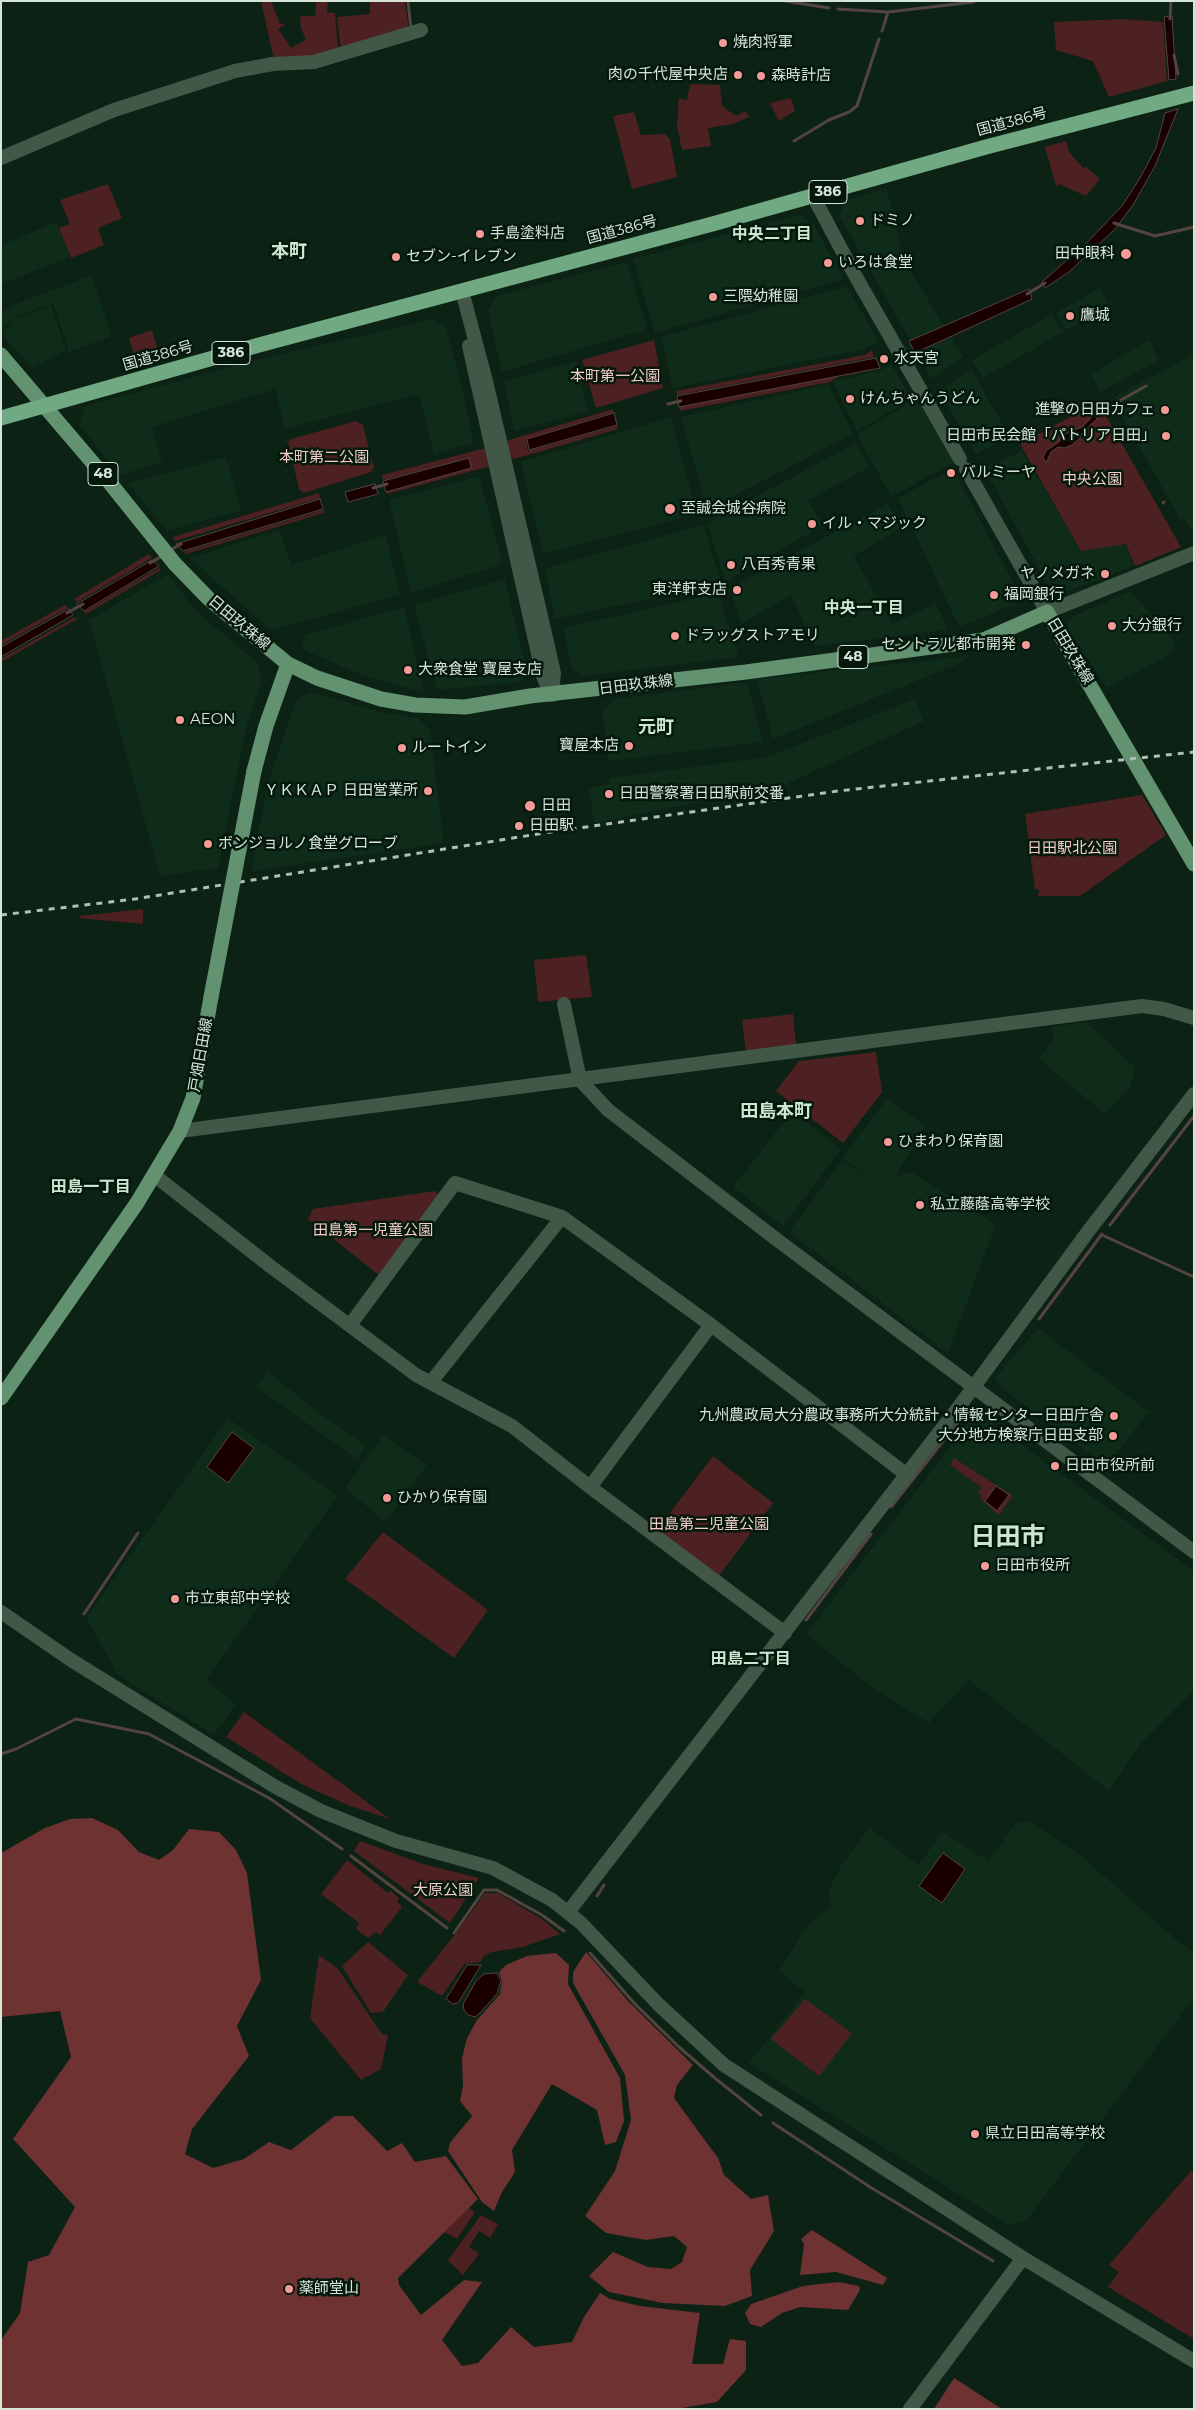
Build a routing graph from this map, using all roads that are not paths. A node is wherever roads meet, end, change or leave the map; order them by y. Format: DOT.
graph roads {
  1 [pos="421,30"];
  2 [pos="1194,93"];
  3 [pos="1,158"];
  4 [pos="813,196"];
  5 [pos="462,291"];
  6 [pos="1,355"];
  7 [pos="44,407"];
  8 [pos="1,418"];
  9 [pos="1194,553"];
  10 [pos="1047,612"];
  11 [pos="288,664"];
  12 [pos="552,695"];
  13 [pos="1194,864"];
  14 [pos="564,1004"];
  15 [pos="1194,1018"];
  16 [pos="580,1080"];
  17 [pos="1194,1094"];
  18 [pos="180,1131"];
  19 [pos="154,1175"];
  20 [pos="562,1217"];
  21 [pos="711,1325"];
  22 [pos="350,1326"];
  23 [pos="431,1382"];
  24 [pos="974,1386"];
  25 [pos="1,1398"];
  26 [pos="907,1475"];
  27 [pos="590,1487"];
  28 [pos="1194,1552"];
  29 [pos="1,1612"];
  30 [pos="785,1633"];
  31 [pos="569,1911"];
  32 [pos="1023,2258"];
  33 [pos="1194,2361"];
  34 [pos="910,2409"];
  1 -- 3 [label="street"];
  2 -- 4 [label="highway, 国道386号 / 386"];
  4 -- 5 [label="highway, 国道386号 / 386"];
  4 -- 10 [label="street"];
  5 -- 7 [label="highway, 国道386号 / 386"];
  5 -- 12 [label="street"];
  6 -- 7 [label="main road, 日田玖珠線"];
  7 -- 8 [label="highway, 国道386号 / 386"];
  7 -- 11 [label="main road, 日田玖珠線 / 48"];
  9 -- 10 [label="street"];
  10 -- 12 [label="main road, 日田玖珠線 / 48"];
  10 -- 13 [label="main road, 日田玖珠線"];
  11 -- 12 [label="main road, 日田玖珠線 / 48"];
  11 -- 18 [label="main road, 戸畑日田線, bridge"];
  14 -- 16 [label="street"];
  15 -- 16 [label="street"];
  16 -- 18 [label="street"];
  16 -- 24 [label="street"];
  17 -- 24 [label="street"];
  18 -- 19 [label="main road, 戸畑日田線"];
  19 -- 22 [label="street"];
  19 -- 25 [label="main road, 戸畑日田線"];
  20 -- 21 [label="street"];
  20 -- 22 [label="street"];
  20 -- 23 [label="street"];
  21 -- 26 [label="street"];
  21 -- 27 [label="street"];
  22 -- 23 [label="street"];
  23 -- 27 [label="street"];
  24 -- 26 [label="street"];
  24 -- 28 [label="street"];
  26 -- 30 [label="street"];
  27 -- 30 [label="street"];
  29 -- 31 [label="street"];
  30 -- 31 [label="street"];
  31 -- 32 [label="street"];
  32 -- 33 [label="street"];
  32 -- 34 [label="street"];
}
